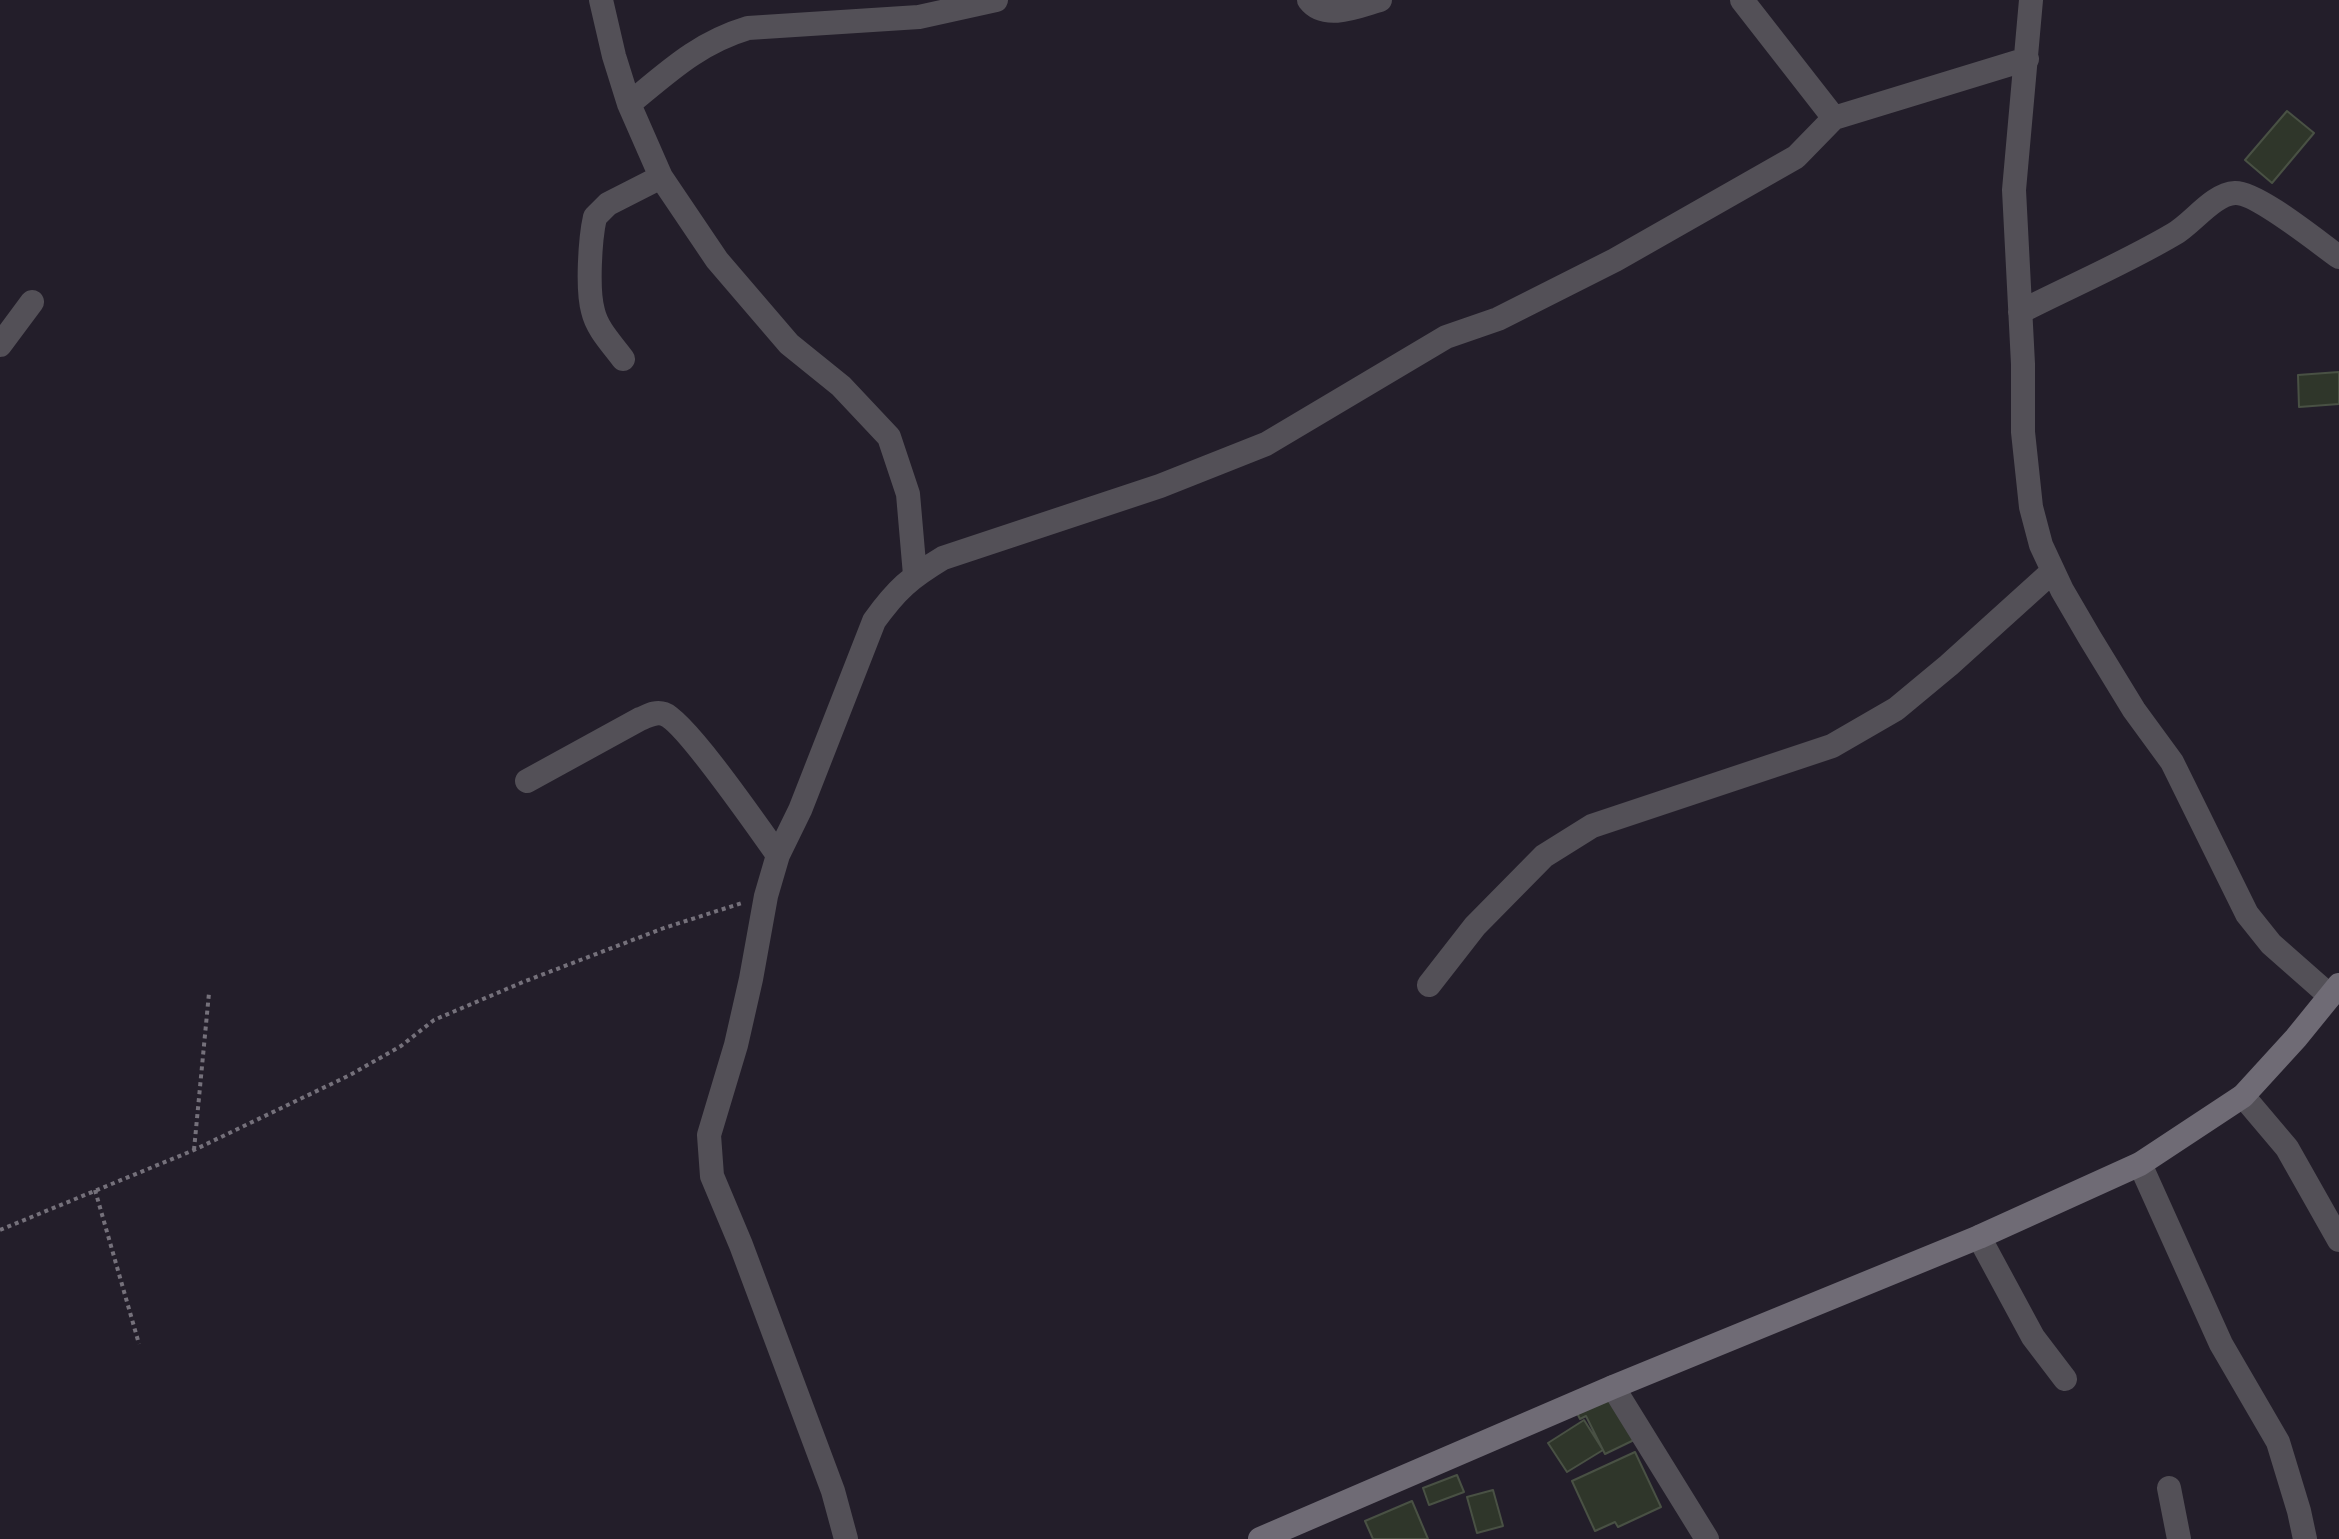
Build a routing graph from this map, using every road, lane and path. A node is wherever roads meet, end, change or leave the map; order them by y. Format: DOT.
graph roads {
  1 [pos="601,0"];
  2 [pos="996,0"];
  3 [pos="1309,0"];
  4 [pos="1380,0"];
  5 [pos="1742,0"];
  6 [pos="2031,0"];
  7 [pos="2027,59"];
  8 [pos="629,104"];
  9 [pos="1834,118"];
  10 [pos="661,177"];
  11 [pos="2339,257"];
  12 [pos="32,302"];
  13 [pos="2020,312"];
  14 [pos="0,345"];
  15 [pos="623,359"];
  16 [pos="2053,571"];
  17 [pos="915,575"];
  18 [pos="527,781"];
  19 [pos="778,855"];
  20 [pos="766,896"];
  21 [pos="1429,985"];
  22 [pos="2335,991"];
  23 [pos="209,993"];
  24 [pos="2243,1096"];
  25 [pos="194,1150"];
  26 [pos="2140,1164"];
  27 [pos="95,1190"];
  28 [pos="0,1230"];
  29 [pos="1979,1237"];
  30 [pos="2339,1240"];
  31 [pos="139,1344"];
  32 [pos="2065,1379"];
  33 [pos="1613,1387"];
  34 [pos="2169,1488"];
  35 [pos="846,1539"];
  36 [pos="1260,1539"];
  37 [pos="1707,1539"];
  38 [pos="2179,1539"];
  39 [pos="2305,1539"];
  1 -- 8 [label="street"];
  2 -- 8 [label="street"];
  3 -- 4 [label="street"];
  5 -- 9 [label="street"];
  6 -- 7 [label="street"];
  7 -- 9 [label="street"];
  7 -- 13 [label="street"];
  8 -- 10 [label="street"];
  9 -- 17 [label="street"];
  10 -- 15 [label="street"];
  10 -- 17 [label="street"];
  11 -- 13 [label="street"];
  12 -- 14 [label="street"];
  13 -- 16 [label="street"];
  16 -- 21 [label="street"];
  16 -- 22 [label="street"];
  17 -- 19 [label="street"];
  18 -- 19 [label="street"];
  19 -- 20 [label="street"];
  20 -- 25 [label="path"];
  20 -- 35 [label="street"];
  22 -- 24 [label="street"];
  23 -- 25 [label="path"];
  24 -- 26 [label="street"];
  24 -- 30 [label="street"];
  25 -- 27 [label="path"];
  26 -- 29 [label="street"];
  26 -- 39 [label="street"];
  27 -- 28 [label="path"];
  27 -- 31 [label="path"];
  29 -- 32 [label="street"];
  29 -- 33 [label="street"];
  33 -- 36 [label="street"];
  33 -- 37 [label="street"];
  34 -- 38 [label="street"];
}
